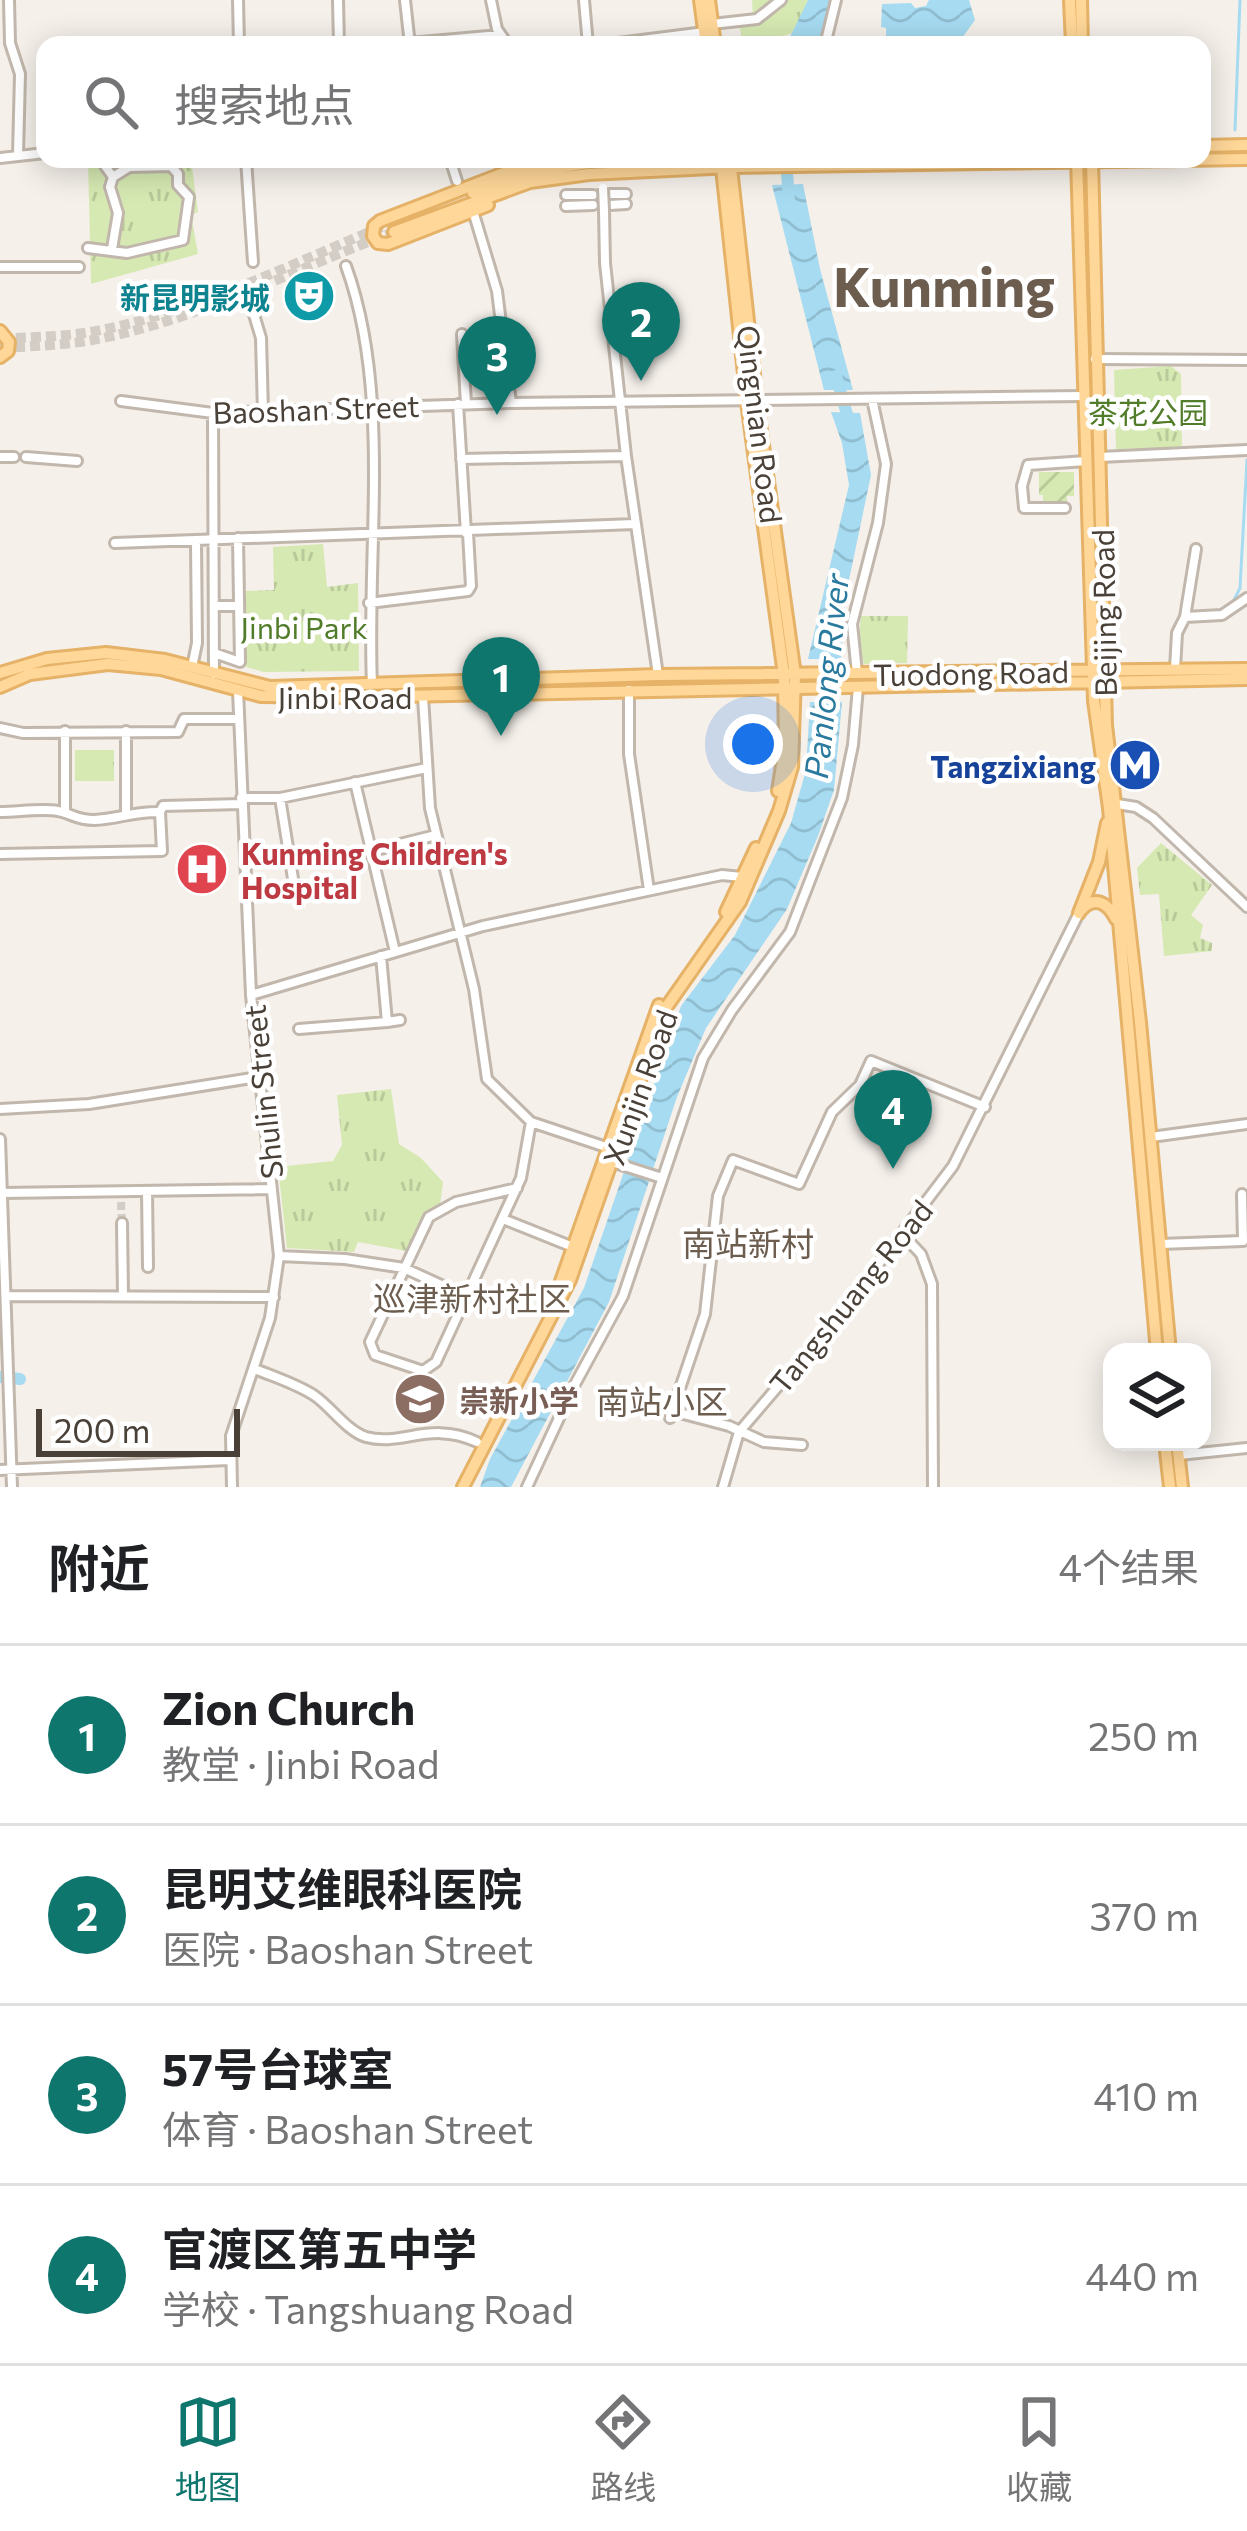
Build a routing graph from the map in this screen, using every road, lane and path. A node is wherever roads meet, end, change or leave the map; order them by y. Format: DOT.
graph roads {
  1 [pos="9,0"];
  2 [pos="238,0"];
  3 [pos="338,0"];
  4 [pos="405,0"];
  5 [pos="491,0"];
  6 [pos="584,0"];
  7 [pos="705,0"];
  8 [pos="781,0"];
  9 [pos="836,0"];
  10 [pos="1070,0"];
  11 [pos="1081,0"];
  12 [pos="500,35"];
  13 [pos="239,36"];
  14 [pos="339,36"];
  15 [pos="409,36"];
  16 [pos="490,36"];
  17 [pos="587,36"];
  18 [pos="710,36"];
  19 [pos="713,36"];
  20 [pos="827,36"];
  21 [pos="1072,36"];
  22 [pos="1082,36"];
  23 [pos="1247,145"];
  24 [pos="1211,146"];
  25 [pos="36,154"];
  26 [pos="18,156"];
  27 [pos="0,158"];
  28 [pos="1211,159"];
  29 [pos="1247,159"];
  30 [pos="106,168"];
  31 [pos="127,168"];
  32 [pos="172,168"];
  33 [pos="247,168"];
  34 [pos="453,168"];
  35 [pos="518,168"];
  36 [pos="592,168"];
  37 [pos="593,168"];
  38 [pos="596,168"];
  39 [pos="727,168"];
  40 [pos="1077,168"];
  41 [pos="1092,168"];
  42 [pos="113,177"];
  43 [pos="458,181"];
  44 [pos="606,199"];
  45 [pos="626,199"];
  46 [pos="566,200"];
  47 [pos="593,200"];
  48 [pos="473,211"];
  49 [pos="392,227"];
  50 [pos="88,248"];
  51 [pos="112,248"];
  52 [pos="253,262"];
  53 [pos="346,266"];
  54 [pos="0,267"];
  55 [pos="79,267"];
  56 [pos="249,298"];
  57 [pos="462,334"];
  58 [pos="0,341"];
  59 [pos="0,358"];
  60 [pos="1096,359"];
  61 [pos="1247,360"];
  62 [pos="1086,396"];
  63 [pos="872,399"];
  64 [pos="620,400"];
  65 [pos="121,401"];
  66 [pos="752,402"];
  67 [pos="511,403"];
  68 [pos="462,404"];
  69 [pos="370,406"];
  70 [pos="263,412"];
  71 [pos="213,413"];
  72 [pos="1247,450"];
  73 [pos="626,456"];
  74 [pos="0,457"];
  75 [pos="14,458"];
  76 [pos="26,458"];
  77 [pos="461,459"];
  78 [pos="1094,459"];
  79 [pos="77,461"];
  80 [pos="1065,508"];
  81 [pos="635,524"];
  82 [pos="467,533"];
  83 [pos="372,536"];
  84 [pos="238,538"];
  85 [pos="115,543"];
  86 [pos="196,543"];
  87 [pos="217,543"];
  88 [pos="1196,549"];
  89 [pos="1247,598"];
  90 [pos="369,604"];
  91 [pos="216,606"];
  92 [pos="239,606"];
  93 [pos="1184,616"];
  94 [pos="217,654"];
  95 [pos="192,667"];
  96 [pos="1247,669"];
  97 [pos="1175,671"];
  98 [pos="0,673"];
  99 [pos="214,674"];
  100 [pos="658,674"];
  101 [pos="1100,677"];
  102 [pos="1247,679"];
  103 [pos="840,681"];
  104 [pos="857,681"];
  105 [pos="792,683"];
  106 [pos="372,684"];
  107 [pos="0,687"];
  108 [pos="629,688"];
  109 [pos="238,690"];
  110 [pos="423,697"];
  111 [pos="238,719"];
  112 [pos="0,728"];
  113 [pos="65,732"];
  114 [pos="126,732"];
  115 [pos="427,768"];
  116 [pos="355,782"];
  117 [pos="280,798"];
  118 [pos="242,801"];
  119 [pos="1113,806"];
  120 [pos="0,812"];
  121 [pos="160,812"];
  122 [pos="65,813"];
  123 [pos="126,814"];
  124 [pos="436,835"];
  125 [pos="372,851"];
  126 [pos="0,854"];
  127 [pos="742,877"];
  128 [pos="649,890"];
  129 [pos="295,891"];
  130 [pos="1247,907"];
  131 [pos="1079,913"];
  132 [pos="1120,929"];
  133 [pos="459,932"];
  134 [pos="395,952"];
  135 [pos="380,956"];
  136 [pos="251,995"];
  137 [pos="400,1020"];
  138 [pos="387,1022"];
  139 [pos="299,1029"];
  140 [pos="257,1077"];
  141 [pos="985,1108"];
  142 [pos="0,1109"];
  143 [pos="531,1122"];
  144 [pos="1247,1124"];
  145 [pos="1151,1137"];
  146 [pos="0,1139"];
  147 [pos="614,1156"];
  148 [pos="658,1177"];
  149 [pos="517,1188"];
  150 [pos="272,1190"];
  151 [pos="147,1191"];
  152 [pos="2,1193"];
  153 [pos="1242,1194"];
  154 [pos="503,1219"];
  155 [pos="122,1222"];
  156 [pos="902,1234"];
  157 [pos="3,1241"];
  158 [pos="1160,1244"];
  159 [pos="573,1247"];
  160 [pos="279,1256"];
  161 [pos="148,1267"];
  162 [pos="404,1268"];
  163 [pos="6,1296"];
  164 [pos="123,1296"];
  165 [pos="465,1296"];
  166 [pos="274,1297"];
  167 [pos="1156,1343"];
  168 [pos="1168,1343"];
  169 [pos="255,1369"];
  170 [pos="6,1383"];
  171 [pos="739,1432"];
  172 [pos="477,1442"];
  173 [pos="802,1445"];
  174 [pos="1211,1448"];
  175 [pos="1247,1448"];
  176 [pos="1167,1451"];
  177 [pos="1178,1451"];
  178 [pos="229,1460"];
  179 [pos="11,1469"];
  180 [pos="0,1470"];
  181 [pos="12,1487"];
  182 [pos="232,1487"];
  183 [pos="460,1487"];
  184 [pos="527,1487"];
  185 [pos="723,1487"];
  186 [pos="933,1487"];
  187 [pos="1170,1487"];
  188 [pos="1182,1487"];
  1 -- 26 [label="street"];
  2 -- 13 [label="street"];
  3 -- 14 [label="street"];
  4 -- 15 [label="street"];
  5 -- 12 [label="street"];
  6 -- 17 [label="street"];
  7 -- 18 [label="main road"];
  8 -- 19 [label="street"];
  9 -- 20 [label="street"];
  10 -- 21 [label="main road"];
  11 -- 22 [label="main road"];
  12 -- 16 [label="street"];
  23 -- 24 [label="main road"];
  25 -- 26 [label="street"];
  26 -- 27 [label="street"];
  28 -- 29 [label="main road"];
  30 -- 42 [label="street"];
  31 -- 42 [label="street"];
  32 -- 51 [label="street"];
  33 -- 52 [label="street"];
  34 -- 43 [label="street"];
  35 -- 48 [label="main road"];
  36 -- 49 [label="main road"];
  37 -- 48 [label="main road"];
  38 -- 44 [label="street"];
  39 -- 66 [label="main road, Qingnian Road"];
  40 -- 62 [label="main road, Beijing Road"];
  41 -- 60 [label="main road, Beijing Road"];
  42 -- 51 [label="street"];
  44 -- 45 [label="street"];
  44 -- 64 [label="street"];
  46 -- 47 [label="street"];
  48 -- 67 [label="street"];
  50 -- 51 [label="street"];
  53 -- 69 [label="street"];
  54 -- 55 [label="street"];
  56 -- 70 [label="street"];
  57 -- 68 [label="street"];
  58 -- 59 [label="main road"];
  60 -- 61 [label="street"];
  60 -- 78 [label="main road, Beijing Road"];
  62 -- 63 [label="street, Baoshan Street"];
  62 -- 78 [label="main road, Beijing Road"];
  63 -- 66 [label="street, Baoshan Street"];
  63 -- 104 [label="street"];
  64 -- 66 [label="street, Baoshan Street"];
  64 -- 67 [label="street, Baoshan Street"];
  64 -- 73 [label="street"];
  65 -- 71 [label="street, Baoshan Street"];
  66 -- 105 [label="main road, Qingnian Road"];
  67 -- 68 [label="street, Baoshan Street"];
  68 -- 69 [label="street, Baoshan Street"];
  68 -- 77 [label="street"];
  69 -- 70 [label="street, Baoshan Street"];
  69 -- 83 [label="street"];
  70 -- 71 [label="street, Baoshan Street"];
  71 -- 87 [label="street"];
  72 -- 78 [label="street"];
  73 -- 77 [label="street"];
  73 -- 81 [label="street"];
  74 -- 75 [label="street"];
  76 -- 79 [label="street"];
  77 -- 82 [label="street"];
  78 -- 80 [label="street"];
  78 -- 101 [label="main road, Beijing Road"];
  81 -- 82 [label="street"];
  81 -- 100 [label="street"];
  82 -- 83 [label="street"];
  82 -- 90 [label="street"];
  83 -- 84 [label="street"];
  83 -- 90 [label="street"];
  84 -- 87 [label="street"];
  84 -- 92 [label="street"];
  85 -- 86 [label="street"];
  86 -- 87 [label="street"];
  86 -- 95 [label="street"];
  87 -- 91 [label="street"];
  88 -- 93 [label="street"];
  89 -- 93 [label="street"];
  90 -- 106 [label="street"];
  91 -- 92 [label="street"];
  91 -- 94 [label="street"];
  92 -- 94 [label="street"];
  93 -- 97 [label="street"];
  94 -- 99 [label="street"];
  95 -- 98 [label="main road, Jinbi Road"];
  95 -- 99 [label="main road, Jinbi Road"];
  96 -- 97 [label="main road, Tuodong Road"];
  97 -- 101 [label="main road, Tuodong Road"];
  99 -- 106 [label="main road, Jinbi Road"];
  100 -- 105 [label="main road, Jinbi Road"];
  100 -- 106 [label="main road, Jinbi Road"];
  101 -- 102 [label="main road, Tuodong Road"];
  101 -- 104 [label="main road, Tuodong Road"];
  101 -- 119 [label="main road, Beijing Road"];
  103 -- 104 [label="main road, Tuodong Road"];
  103 -- 105 [label="main road, Jinbi Road"];
  103 -- 105 [label="main road, Jinbi Road"];
  104 -- 148 [label="street"];
  105 -- 108 [label="main road, Jinbi Road"];
  105 -- 127 [label="main road, Xunjin Road"];
  105 -- 147 [label="main road, Xunjin Road"];
  107 -- 109 [label="main road, Jinbi Road"];
  108 -- 110 [label="main road, Jinbi Road"];
  108 -- 128 [label="street"];
  109 -- 110 [label="main road, Jinbi Road"];
  109 -- 111 [label="street, Shulin Street"];
  110 -- 115 [label="street"];
  111 -- 114 [label="street"];
  111 -- 118 [label="street, Shulin Street"];
  112 -- 113 [label="street"];
  113 -- 114 [label="street"];
  113 -- 122 [label="street"];
  114 -- 123 [label="street"];
  115 -- 116 [label="street"];
  115 -- 124 [label="street"];
  116 -- 117 [label="street"];
  116 -- 125 [label="street"];
  117 -- 118 [label="street"];
  117 -- 129 [label="street"];
  118 -- 121 [label="street"];
  118 -- 136 [label="street, Shulin Street"];
  119 -- 130 [label="street"];
  119 -- 131 [label="main road"];
  119 -- 132 [label="main road, Beijing Road"];
  119 -- 145 [label="main road, Beijing Road"];
  120 -- 122 [label="street"];
  121 -- 123 [label="street"];
  121 -- 126 [label="street"];
  122 -- 123 [label="street"];
  124 -- 125 [label="street"];
  124 -- 133 [label="street"];
  125 -- 134 [label="street"];
  127 -- 128 [label="street"];
  127 -- 147 [label="main road, Xunjin Road"];
  128 -- 133 [label="street"];
  131 -- 132 [label="main road"];
  131 -- 141 [label="street, Tangshuang Road"];
  132 -- 167 [label="main road, Beijing Road"];
  133 -- 134 [label="street"];
  133 -- 143 [label="street"];
  134 -- 135 [label="street"];
  135 -- 136 [label="street"];
  135 -- 138 [label="street"];
  136 -- 140 [label="street, Shulin Street"];
  137 -- 138 [label="street"];
  138 -- 139 [label="street"];
  140 -- 142 [label="street"];
  140 -- 150 [label="street, Shulin Street"];
  141 -- 156 [label="street, Tangshuang Road"];
  141 -- 171 [label="street"];
  143 -- 147 [label="street"];
  143 -- 149 [label="street"];
  144 -- 145 [label="street"];
  145 -- 158 [label="main road, Beijing Road"];
  146 -- 152 [label="street"];
  147 -- 148 [label="street"];
  147 -- 159 [label="main road, Xunjin Road"];
  147 -- 183 [label="main road, Xunjin Road"];
  148 -- 184 [label="street"];
  149 -- 154 [label="street"];
  149 -- 162 [label="street"];
  150 -- 151 [label="street"];
  150 -- 160 [label="street, Shulin Street"];
  151 -- 152 [label="street"];
  151 -- 161 [label="street"];
  152 -- 157 [label="street"];
  153 -- 158 [label="street"];
  154 -- 159 [label="street"];
  154 -- 165 [label="street"];
  155 -- 164 [label="street"];
  156 -- 171 [label="street, Tangshuang Road"];
  156 -- 186 [label="street"];
  157 -- 163 [label="street"];
  158 -- 168 [label="main road, Beijing Road"];
  159 -- 172 [label="main road, Xunjin Road"];
  160 -- 162 [label="street"];
  160 -- 166 [label="street, Shulin Street"];
  162 -- 165 [label="street"];
  162 -- 165 [label="street"];
  163 -- 164 [label="street"];
  163 -- 170 [label="street"];
  164 -- 166 [label="street"];
  166 -- 169 [label="street, Shulin Street"];
  169 -- 172 [label="street"];
  169 -- 178 [label="street, Shulin Street"];
  170 -- 179 [label="street"];
  171 -- 173 [label="street"];
  171 -- 185 [label="street, Tangshuang Road"];
  172 -- 183 [label="main road, Xunjin Road"];
  174 -- 175 [label="street"];
  176 -- 187 [label="main road"];
  177 -- 188 [label="main road"];
  178 -- 179 [label="street"];
  178 -- 182 [label="street, Shulin Street"];
  179 -- 180 [label="street"];
  179 -- 181 [label="street"];
}
